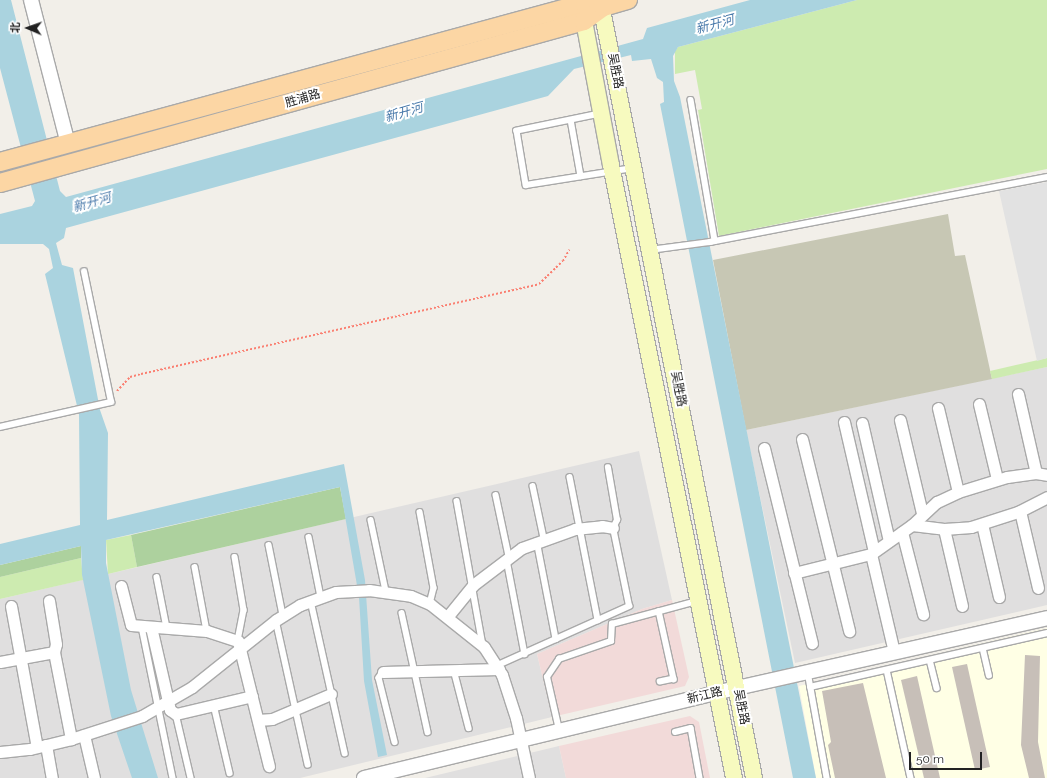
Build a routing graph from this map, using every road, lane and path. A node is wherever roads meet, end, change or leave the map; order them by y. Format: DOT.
graph roads {
  1 [pos="31,0"];
  2 [pos="628,0"];
  3 [pos="591,6"];
  4 [pos="691,100"];
  5 [pos="603,114"];
  6 [pos="571,120"];
  7 [pos="68,144"];
  8 [pos="0,162"];
  9 [pos="633,168"];
  10 [pos="612,171"];
  11 [pos="581,176"];
  12 [pos="1047,177"];
  13 [pos="0,183"];
  14 [pos="713,241"];
  15 [pos="569,250"];
  16 [pos="650,250"];
  17 [pos="84,272"];
  18 [pos="1018,394"];
  19 [pos="110,402"];
  20 [pos="979,404"];
  21 [pos="938,408"];
  22 [pos="900,420"];
  23 [pos="844,422"];
  24 [pos="862,423"];
  25 [pos="0,427"];
  26 [pos="802,439"];
  27 [pos="764,448"];
  28 [pos="608,468"];
  29 [pos="1042,474"];
  30 [pos="570,477"];
  31 [pos="997,479"];
  32 [pos="533,486"];
  33 [pos="958,492"];
  34 [pos="496,494"];
  35 [pos="1047,497"];
  36 [pos="457,501"];
  37 [pos="1020,511"];
  38 [pos="420,512"];
  39 [pos="922,513"];
  40 [pos="371,520"];
  41 [pos="982,524"];
  42 [pos="912,525"];
  43 [pos="581,528"];
  44 [pos="613,528"];
  45 [pos="944,529"];
  46 [pos="902,532"];
  47 [pos="308,537"];
  48 [pos="540,539"];
  49 [pos="889,541"];
  50 [pos="269,545"];
  51 [pos="873,553"];
  52 [pos="235,557"];
  53 [pos="508,557"];
  54 [pos="833,563"];
  55 [pos="195,567"];
  56 [pos="794,573"];
  57 [pos="157,577"];
  58 [pos="473,585"];
  59 [pos="121,586"];
  60 [pos="1038,588"];
  61 [pos="386,591"];
  62 [pos="999,597"];
  63 [pos="316,598"];
  64 [pos="699,600"];
  65 [pos="49,601"];
  66 [pos="430,604"];
  67 [pos="11,606"];
  68 [pos="962,606"];
  69 [pos="659,611"];
  70 [pos="402,614"];
  71 [pos="923,614"];
  72 [pos="448,616"];
  73 [pos="280,618"];
  74 [pos="1047,618"];
  75 [pos="598,620"];
  76 [pos="147,627"];
  77 [pos="167,628"];
  78 [pos="207,631"];
  79 [pos="849,632"];
  80 [pos="1047,633"];
  81 [pos="556,639"];
  82 [pos="812,643"];
  83 [pos="240,644"];
  84 [pos="484,647"];
  85 [pos="982,648"];
  86 [pos="54,652"];
  87 [pos="894,652"];
  88 [pos="525,654"];
  89 [pos="20,658"];
  90 [pos="731,658"];
  91 [pos="930,660"];
  92 [pos="0,662"];
  93 [pos="712,663"];
  94 [pos="499,667"];
  95 [pos="454,669"];
  96 [pos="887,670"];
  97 [pos="382,672"];
  98 [pos="413,672"];
  99 [pos="803,673"];
  100 [pos="989,675"];
  101 [pos="660,682"];
  102 [pos="810,687"];
  103 [pos="737,688"];
  104 [pos="937,688"];
  105 [pos="330,694"];
  106 [pos="718,694"];
  107 [pos="252,696"];
  108 [pos="214,705"];
  109 [pos="162,706"];
  110 [pos="296,709"];
  111 [pos="176,714"];
  112 [pos="258,720"];
  113 [pos="744,723"];
  114 [pos="724,727"];
  115 [pos="469,728"];
  116 [pos="560,731"];
  117 [pos="428,732"];
  118 [pos="675,732"];
  119 [pos="84,735"];
  120 [pos="71,739"];
  121 [pos="521,740"];
  122 [pos="395,742"];
  123 [pos="41,746"];
  124 [pos="0,752"];
  125 [pos="345,753"];
  126 [pos="308,764"];
  127 [pos="269,766"];
  128 [pos="230,773"];
  129 [pos="52,778"];
  130 [pos="94,778"];
  131 [pos="173,778"];
  132 [pos="191,778"];
  133 [pos="364,778"];
  134 [pos="529,778"];
  135 [pos="700,778"];
  136 [pos="734,778"];
  137 [pos="754,778"];
  138 [pos="827,778"];
  139 [pos="911,778"];
  1 -- 7 [label="street"];
  2 -- 3 [label="main road, 胜浦路"];
  3 -- 5 [label="main road, 吴胜路"];
  3 -- 7 [label="main road, 胜浦路"];
  3 -- 9 [label="main road, 吴胜路"];
  3 -- 13 [label="main road, 胜浦路"];
  4 -- 14 [label="lane"];
  5 -- 6 [label="lane"];
  5 -- 10 [label="main road, 吴胜路"];
  6 -- 11 [label="lane"];
  6 -- 11 [label="lane"];
  7 -- 8 [label="main road, 胜浦路"];
  9 -- 10 [label="lane"];
  9 -- 16 [label="main road, 吴胜路"];
  10 -- 11 [label="lane"];
  10 -- 64 [label="main road, 吴胜路"];
  12 -- 14 [label="lane"];
  14 -- 16 [label="lane"];
  15 -- 19 [label="path"];
  16 -- 90 [label="main road, 吴胜路"];
  17 -- 19 [label="lane"];
  18 -- 29 [label="street"];
  19 -- 25 [label="lane"];
  20 -- 31 [label="street"];
  21 -- 33 [label="street"];
  22 -- 39 [label="street"];
  23 -- 51 [label="street"];
  24 -- 49 [label="street"];
  26 -- 54 [label="street"];
  27 -- 56 [label="street"];
  28 -- 44 [label="lane"];
  29 -- 31 [label="street"];
  30 -- 43 [label="lane"];
  31 -- 33 [label="street"];
  32 -- 48 [label="lane"];
  33 -- 39 [label="street"];
  34 -- 53 [label="lane"];
  35 -- 37 [label="street"];
  36 -- 58 [label="lane"];
  37 -- 41 [label="street"];
  37 -- 60 [label="street"];
  38 -- 66 [label="lane"];
  39 -- 42 [label="street"];
  40 -- 61 [label="lane"];
  41 -- 45 [label="street"];
  41 -- 62 [label="street"];
  42 -- 45 [label="street"];
  42 -- 46 [label="street"];
  43 -- 44 [label="street"];
  43 -- 48 [label="street"];
  43 -- 75 [label="lane"];
  44 -- 75 [label="lane"];
  45 -- 68 [label="street"];
  46 -- 49 [label="street"];
  46 -- 71 [label="street"];
  47 -- 63 [label="lane"];
  48 -- 53 [label="street"];
  48 -- 81 [label="lane"];
  49 -- 51 [label="street"];
  50 -- 73 [label="lane"];
  51 -- 54 [label="street"];
  51 -- 87 [label="street"];
  52 -- 83 [label="lane"];
  53 -- 58 [label="street"];
  53 -- 88 [label="lane"];
  54 -- 56 [label="street"];
  54 -- 79 [label="street"];
  55 -- 78 [label="lane"];
  56 -- 82 [label="street"];
  57 -- 77 [label="lane"];
  58 -- 72 [label="street"];
  58 -- 84 [label="lane"];
  59 -- 76 [label="street"];
  61 -- 63 [label="street"];
  61 -- 66 [label="street"];
  63 -- 73 [label="street"];
  63 -- 105 [label="lane"];
  64 -- 69 [label="lane"];
  64 -- 93 [label="main road, 吴胜路"];
  65 -- 86 [label="street"];
  66 -- 72 [label="street"];
  67 -- 89 [label="street"];
  69 -- 101 [label="lane"];
  69 -- 116 [label="lane"];
  70 -- 98 [label="lane"];
  72 -- 84 [label="street"];
  73 -- 83 [label="street"];
  73 -- 110 [label="lane"];
  74 -- 87 [label="street, 新江路"];
  75 -- 81 [label="lane"];
  76 -- 77 [label="street"];
  76 -- 109 [label="street"];
  77 -- 78 [label="street"];
  78 -- 83 [label="street"];
  80 -- 85 [label="lane"];
  81 -- 88 [label="lane"];
  83 -- 107 [label="street"];
  83 -- 109 [label="street"];
  84 -- 94 [label="street"];
  85 -- 91 [label="lane"];
  85 -- 100 [label="lane"];
  86 -- 89 [label="street"];
  86 -- 120 [label="street"];
  87 -- 99 [label="street, 新江路"];
  88 -- 94 [label="lane"];
  89 -- 92 [label="street"];
  89 -- 123 [label="street"];
  90 -- 93 [label="main road"];
  90 -- 103 [label="main road, 吴胜路"];
  91 -- 96 [label="lane"];
  91 -- 104 [label="lane"];
  93 -- 106 [label="main road, 吴胜路"];
  94 -- 95 [label="street"];
  94 -- 121 [label="street"];
  95 -- 98 [label="street"];
  95 -- 115 [label="lane"];
  96 -- 102 [label="lane"];
  96 -- 139 [label="lane"];
  97 -- 98 [label="street"];
  97 -- 122 [label="lane"];
  98 -- 117 [label="lane"];
  99 -- 102 [label="lane"];
  99 -- 103 [label="street, 新江路"];
  102 -- 138 [label="lane"];
  103 -- 106 [label="street, 新江路"];
  103 -- 113 [label="main road, 吴胜路"];
  105 -- 110 [label="street"];
  105 -- 125 [label="lane"];
  106 -- 114 [label="main road, 吴胜路"];
  106 -- 116 [label="street, 新江路"];
  107 -- 108 [label="street"];
  107 -- 112 [label="street"];
  108 -- 111 [label="street"];
  108 -- 128 [label="lane"];
  109 -- 111 [label="street"];
  109 -- 119 [label="street"];
  109 -- 131 [label="lane"];
  110 -- 112 [label="street"];
  110 -- 126 [label="lane"];
  111 -- 132 [label="lane"];
  112 -- 127 [label="street"];
  113 -- 114 [label="main road"];
  113 -- 137 [label="main road, 吴胜路"];
  114 -- 136 [label="main road, 吴胜路"];
  116 -- 121 [label="street, 新江路"];
  118 -- 135 [label="lane"];
  119 -- 120 [label="street"];
  119 -- 130 [label="street"];
  120 -- 123 [label="street"];
  121 -- 133 [label="street, 新江路"];
  121 -- 134 [label="street"];
  123 -- 124 [label="street"];
  123 -- 129 [label="street"];
}
